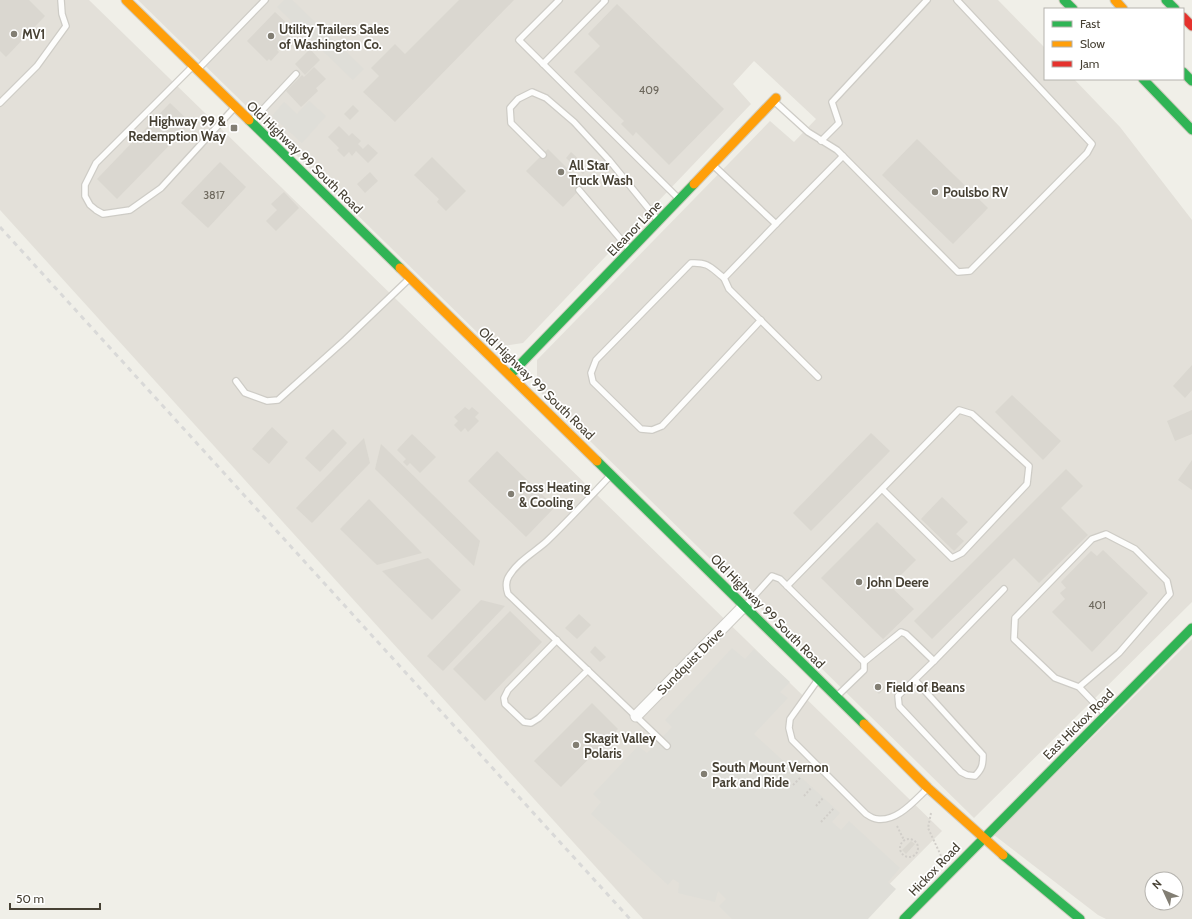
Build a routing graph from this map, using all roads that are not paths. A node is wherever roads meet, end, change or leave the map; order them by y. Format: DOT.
graph roads {
  1 [pos="61,0"];
  2 [pos="126,0"];
  3 [pos="265,0"];
  4 [pos="559,0"];
  5 [pos="604,0"];
  6 [pos="927,0"];
  7 [pos="957,0"];
  8 [pos="1064,0"];
  9 [pos="1115,0"];
  10 [pos="1166,0"];
  11 [pos="1072,8"];
  12 [pos="1122,8"];
  13 [pos="1174,8"];
  14 [pos="1184,18"];
  15 [pos="1192,26"];
  16 [pos="543,64"];
  17 [pos="195,68"];
  18 [pos="1184,73"];
  19 [pos="296,74"];
  20 [pos="1144,80"];
  21 [pos="1192,81"];
  22 [pos="774,99"];
  23 [pos="0,103"];
  24 [pos="235,107"];
  25 [pos="251,122"];
  26 [pos="1192,130"];
  27 [pos="821,140"];
  28 [pos="543,155"];
  29 [pos="843,156"];
  30 [pos="712,164"];
  31 [pos="579,190"];
  32 [pos="679,199"];
  33 [pos="658,220"];
  34 [pos="776,224"];
  35 [pos="630,250"];
  36 [pos="410,278"];
  37 [pos="724,278"];
  38 [pos="760,320"];
  39 [pos="510,375"];
  40 [pos="818,377"];
  41 [pos="236,381"];
  42 [pos="611,474"];
  43 [pos="882,489"];
  44 [pos="788,586"];
  45 [pos="1004,589"];
  46 [pos="744,606"];
  47 [pos="1192,628"];
  48 [pos="557,640"];
  49 [pos="934,661"];
  50 [pos="864,662"];
  51 [pos="588,670"];
  52 [pos="818,679"];
  53 [pos="915,680"];
  54 [pos="1079,687"];
  55 [pos="836,697"];
  56 [pos="1106,715"];
  57 [pos="636,716"];
  58 [pos="667,746"];
  59 [pos="928,788"];
  60 [pos="983,838"];
  61 [pos="1078,918"];
  62 [pos="904,919"];
  1 -- 23 [label="lane"];
  2 -- 17 [label="main road, Old Highway 99 South Road"];
  3 -- 17 [label="lane"];
  4 -- 16 [label="lane"];
  5 -- 16 [label="lane"];
  6 -- 27 [label="lane"];
  7 -- 29 [label="lane"];
  8 -- 11 [label="main road"];
  9 -- 12 [label="main road"];
  10 -- 13 [label="main road"];
  14 -- 15 [label="main road"];
  16 -- 32 [label="lane"];
  17 -- 24 [label="main road, Old Highway 99 South Road"];
  17 -- 24 [label="lane"];
  18 -- 21 [label="main road"];
  19 -- 25 [label="lane"];
  20 -- 26 [label="main road"];
  22 -- 27 [label="lane"];
  22 -- 30 [label="main road, Eleanor Lane"];
  24 -- 25 [label="main road, Old Highway 99 South Road"];
  25 -- 36 [label="main road, Old Highway 99 South Road"];
  27 -- 29 [label="lane"];
  28 -- 33 [label="lane"];
  29 -- 34 [label="lane"];
  30 -- 32 [label="main road, Eleanor Lane"];
  30 -- 34 [label="lane"];
  31 -- 35 [label="lane"];
  32 -- 33 [label="main road, Eleanor Lane"];
  33 -- 35 [label="main road, Eleanor Lane"];
  34 -- 37 [label="lane"];
  35 -- 39 [label="main road, Eleanor Lane"];
  36 -- 39 [label="main road, Old Highway 99 South Road"];
  36 -- 41 [label="lane"];
  37 -- 38 [label="lane"];
  37 -- 38 [label="lane"];
  38 -- 40 [label="lane"];
  39 -- 42 [label="main road, Old Highway 99 South Road"];
  42 -- 46 [label="main road, Old Highway 99 South Road"];
  42 -- 48 [label="lane"];
  43 -- 43 [label="lane"];
  43 -- 44 [label="lane"];
  44 -- 46 [label="lane"];
  44 -- 50 [label="lane"];
  45 -- 49 [label="lane"];
  46 -- 52 [label="main road, Old Highway 99 South Road"];
  46 -- 57 [label="street, Sundquist Drive"];
  47 -- 56 [label="main road, East Hickox Road"];
  48 -- 51 [label="lane"];
  48 -- 51 [label="lane"];
  49 -- 50 [label="lane"];
  49 -- 53 [label="lane"];
  50 -- 55 [label="lane"];
  51 -- 57 [label="lane"];
  52 -- 55 [label="main road, Old Highway 99 South Road"];
  52 -- 59 [label="lane"];
  53 -- 53 [label="lane"];
  54 -- 54 [label="lane"];
  54 -- 56 [label="lane"];
  55 -- 59 [label="main road, Old Highway 99 South Road"];
  56 -- 60 [label="main road, East Hickox Road"];
  57 -- 58 [label="lane"];
  59 -- 60 [label="main road, Old Highway 99 South Road"];
  60 -- 61 [label="main road"];
  60 -- 62 [label="main road, Hickox Road"];
}
